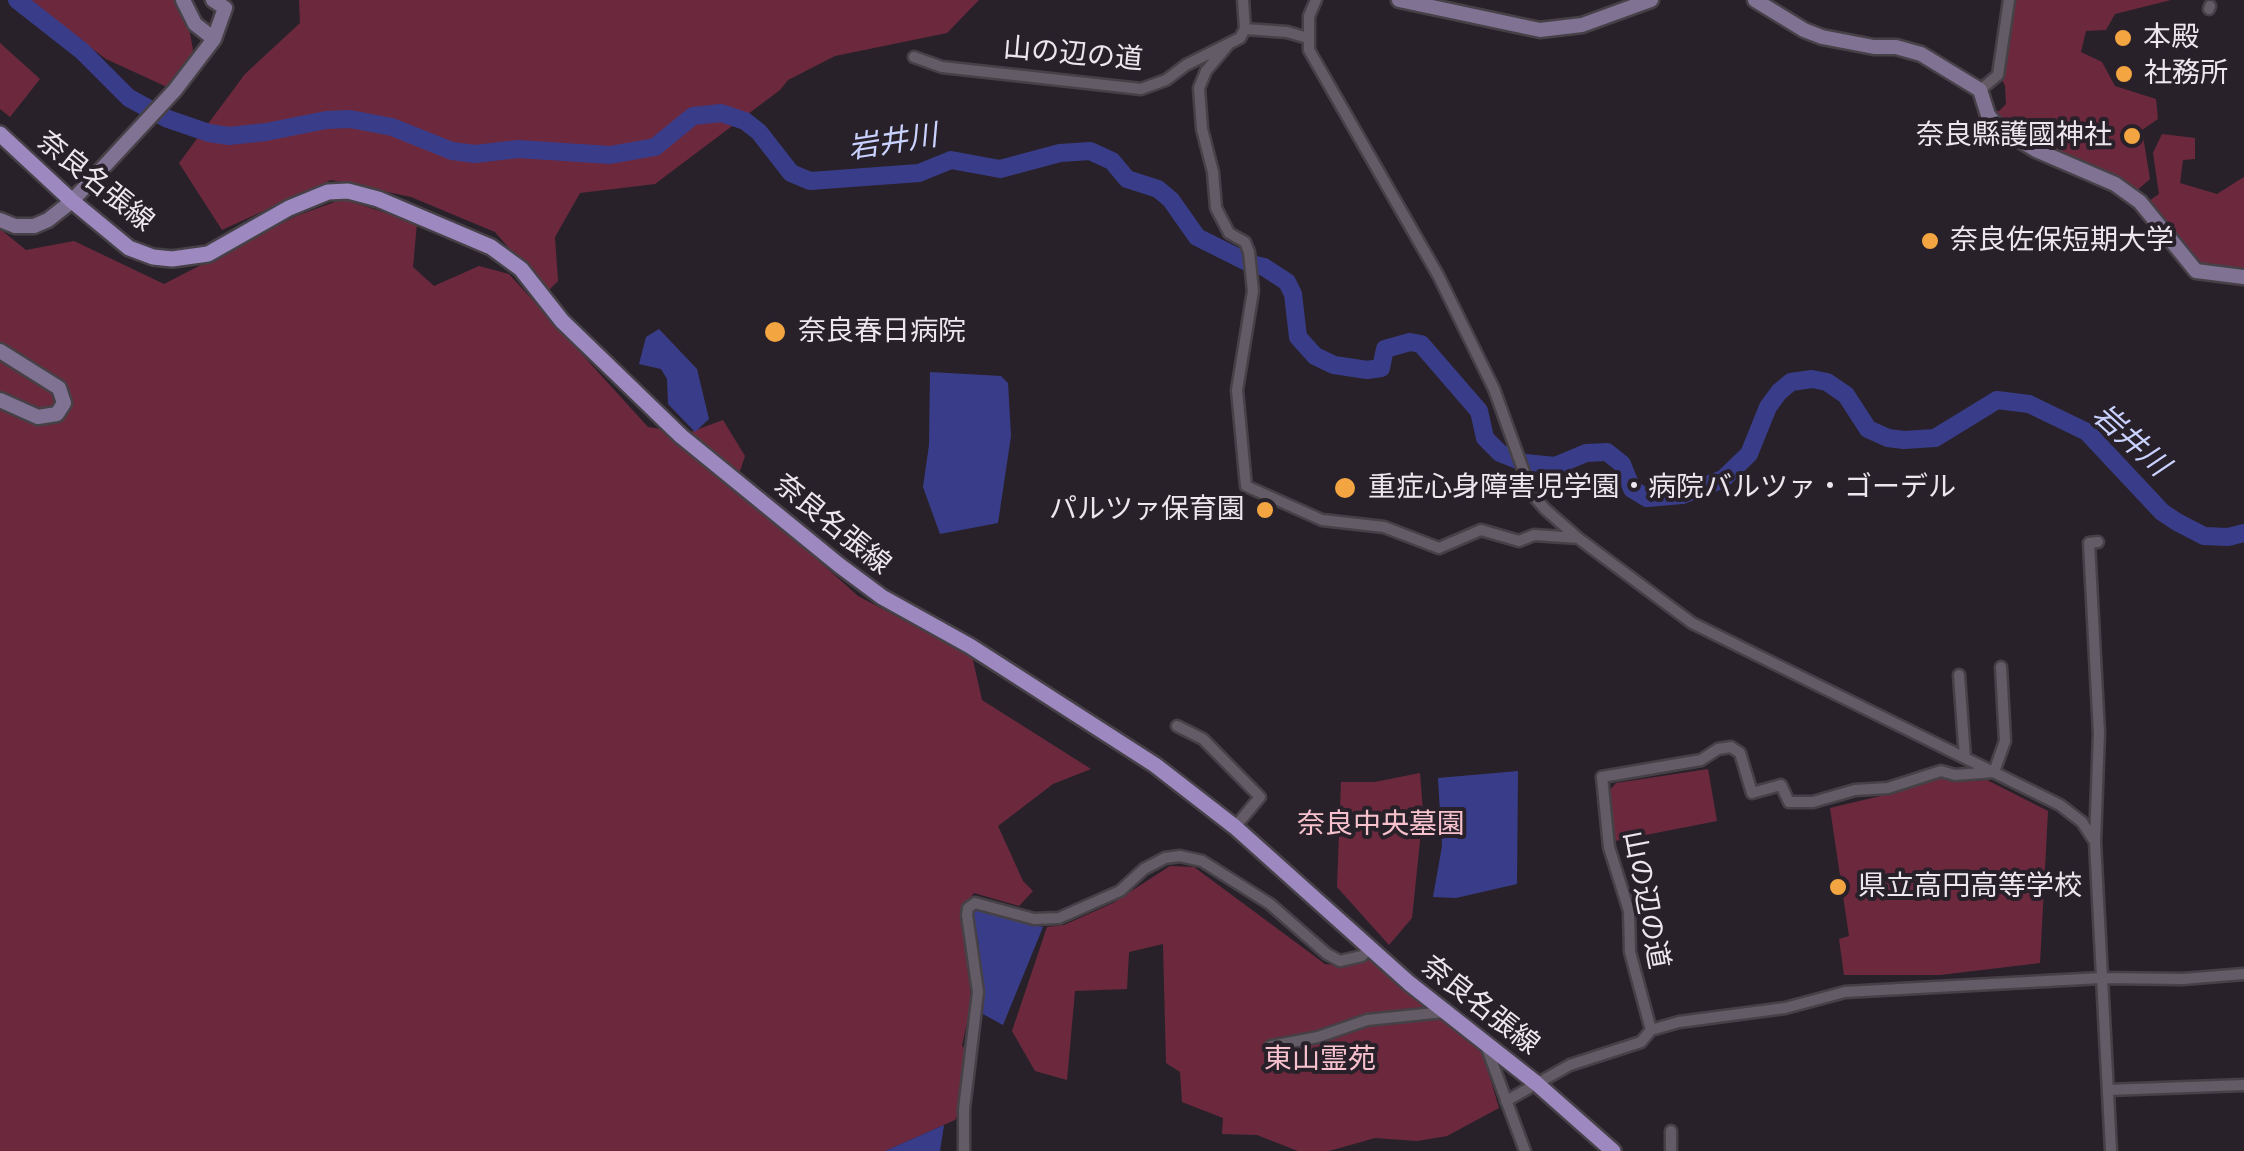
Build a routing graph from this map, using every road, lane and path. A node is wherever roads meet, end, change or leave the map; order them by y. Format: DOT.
graph roads {
  1 [pos="183,0"];
  2 [pos="214,0"];
  3 [pos="1243,0"];
  4 [pos="1316,0"];
  5 [pos="1652,0"];
  6 [pos="1755,0"];
  7 [pos="2009,0"];
  8 [pos="1405,1"];
  9 [pos="1440,4"];
  10 [pos="1244,29"];
  11 [pos="1308,38"];
  12 [pos="214,39"];
  13 [pos="1228,45"];
  14 [pos="914,57"];
  15 [pos="1980,90"];
  16 [pos="0,134"];
  17 [pos="72,201"];
  18 [pos="0,220"];
  19 [pos="2244,277"];
  20 [pos="0,351"];
  21 [pos="0,400"];
  22 [pos="1578,538"];
  23 [pos="2098,542"];
  24 [pos="2001,667"];
  25 [pos="1960,674"];
  26 [pos="1177,726"];
  27 [pos="1965,758"];
  28 [pos="1994,772"];
  29 [pos="1234,827"];
  30 [pos="2095,842"];
  31 [pos="1369,948"];
  32 [pos="2244,974"];
  33 [pos="2100,978"];
  34 [pos="1446,1012"];
  35 [pos="1650,1030"];
  36 [pos="1485,1042"];
  37 [pos="1271,1046"];
  38 [pos="1536,1083"];
  39 [pos="2244,1085"];
  40 [pos="2108,1090"];
  41 [pos="1506,1101"];
  42 [pos="1671,1131"];
  43 [pos="964,1151"];
  44 [pos="1525,1151"];
  45 [pos="1613,1151"];
  46 [pos="1672,1151"];
  47 [pos="2111,1151"];
  1 -- 12 [label="street"];
  2 -- 12 [label="street"];
  3 -- 10 [label="street"];
  4 -- 11 [label="street"];
  5 -- 9 [label="street"];
  6 -- 15 [label="street"];
  7 -- 15 [label="street"];
  8 -- 9 [label="street"];
  10 -- 11 [label="street"];
  10 -- 13 [label="street"];
  11 -- 22 [label="street"];
  12 -- 17 [label="street"];
  13 -- 14 [label="street, 山の辺の道"];
  13 -- 22 [label="street"];
  15 -- 19 [label="street"];
  16 -- 17 [label="main road, 奈良名張線"];
  17 -- 18 [label="street"];
  17 -- 29 [label="main road, 奈良名張線"];
  20 -- 21 [label="street"];
  22 -- 27 [label="street"];
  23 -- 30 [label="street"];
  24 -- 28 [label="street"];
  25 -- 27 [label="street"];
  26 -- 29 [label="street"];
  27 -- 28 [label="street"];
  28 -- 30 [label="street"];
  28 -- 35 [label="street, 山の辺の道"];
  29 -- 31 [label="main road, 奈良名張線"];
  30 -- 33 [label="street"];
  31 -- 34 [label="main road, 奈良名張線"];
  31 -- 43 [label="street"];
  32 -- 33 [label="street"];
  33 -- 35 [label="street"];
  33 -- 40 [label="street"];
  34 -- 36 [label="main road, 奈良名張線"];
  34 -- 37 [label="street"];
  35 -- 38 [label="street"];
  36 -- 38 [label="main road, 奈良名張線"];
  36 -- 41 [label="street"];
  38 -- 41 [label="street"];
  38 -- 45 [label="main road, 奈良名張線"];
  39 -- 40 [label="street"];
  40 -- 47 [label="street"];
  41 -- 44 [label="street"];
  42 -- 46 [label="street"];
}
